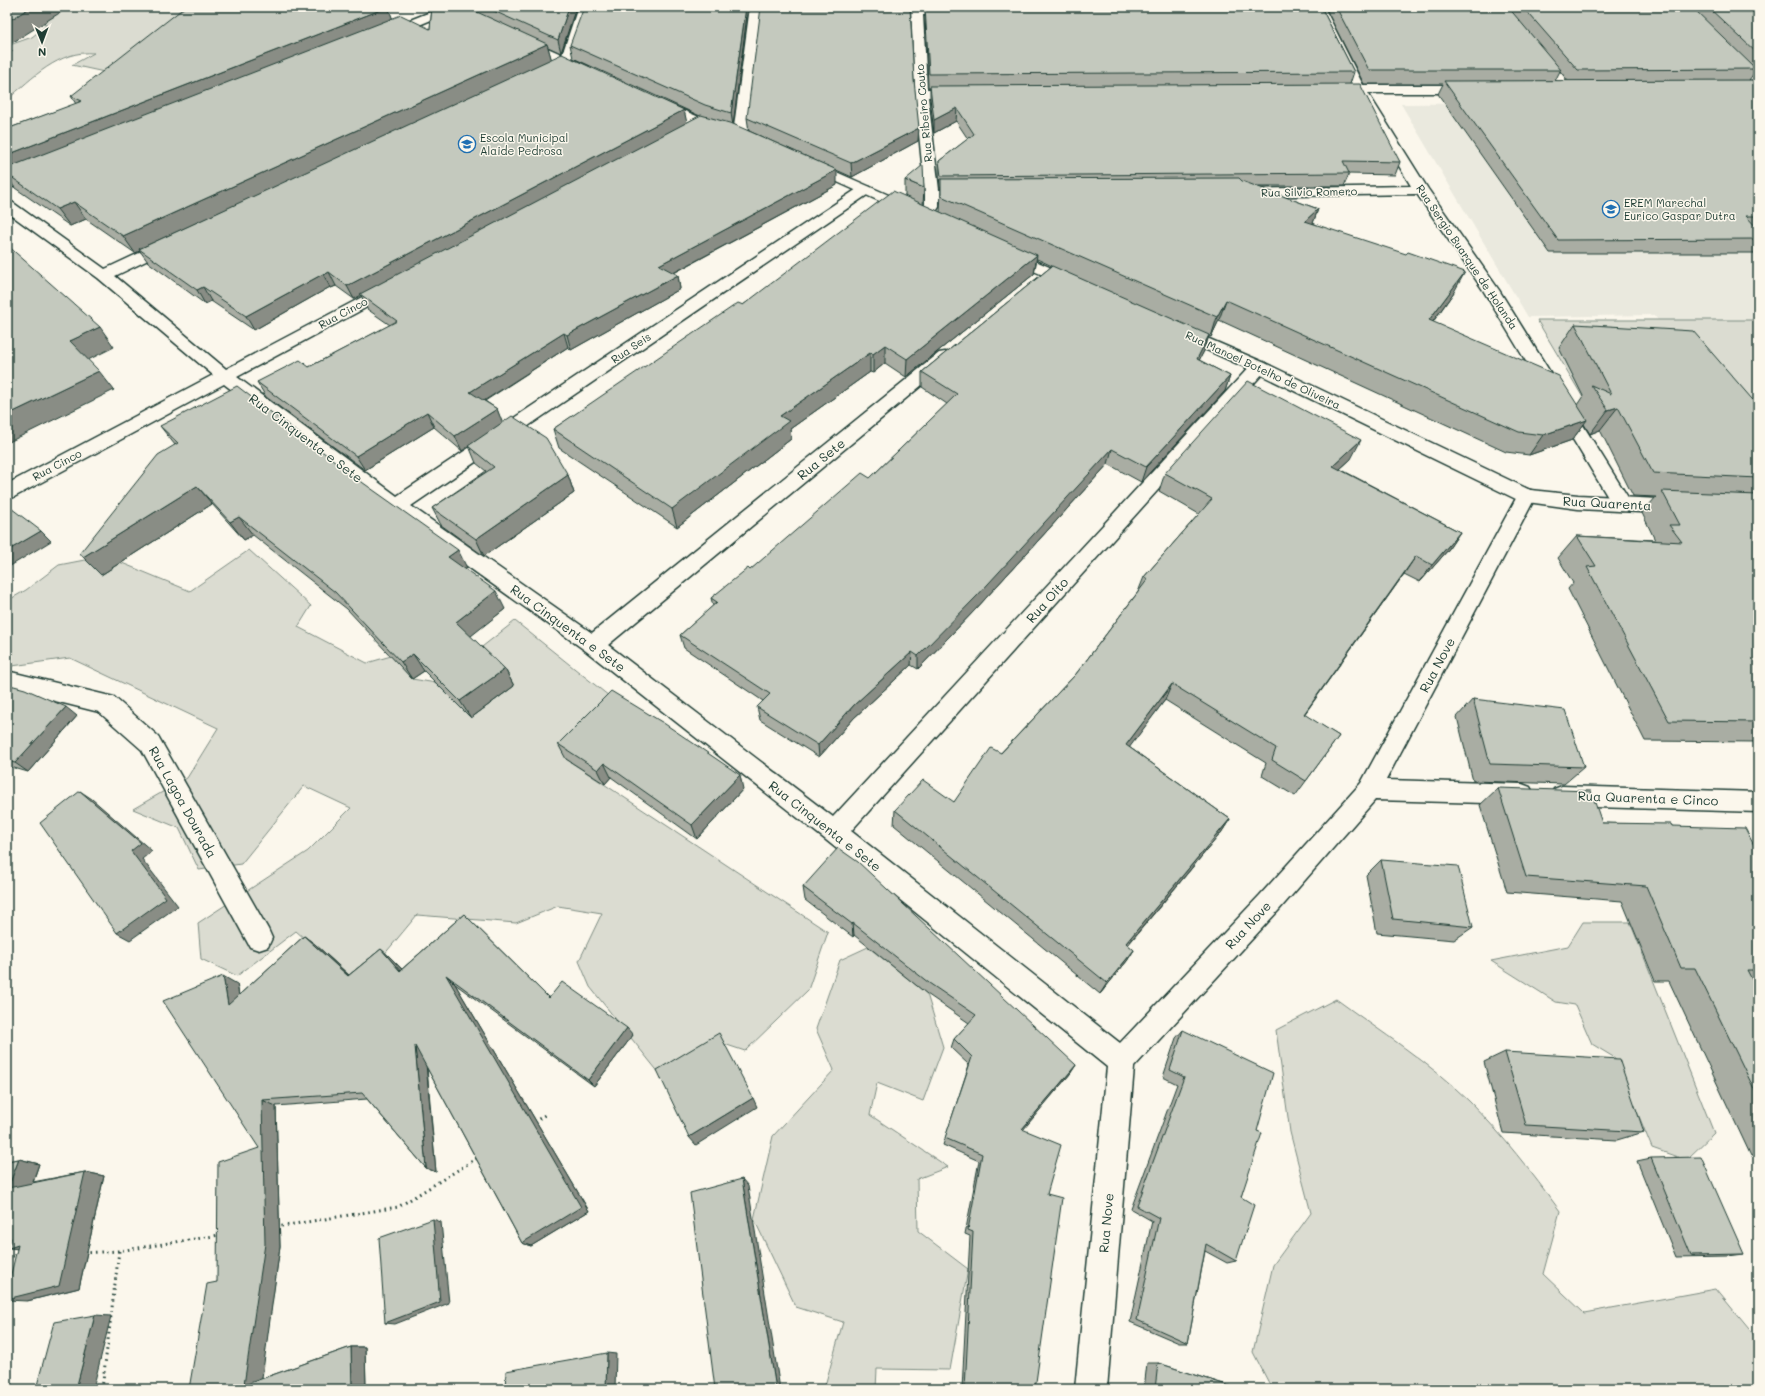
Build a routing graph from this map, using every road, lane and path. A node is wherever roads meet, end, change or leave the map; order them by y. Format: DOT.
graph roads {
  1 [pos="584,7"];
  2 [pos="756,7"];
  3 [pos="1500,7"];
  4 [pos="449,8"];
  5 [pos="917,10"];
  6 [pos="1314,10"];
  7 [pos="965,12"];
  8 [pos="465,15"];
  9 [pos="508,34"];
  10 [pos="377,38"];
  11 [pos="1719,46"];
  12 [pos="566,60"];
  13 [pos="594,74"];
  14 [pos="530,77"];
  15 [pos="1758,84"];
  16 [pos="1478,88"];
  17 [pos="1550,88"];
  18 [pos="1566,88"];
  19 [pos="1582,88"];
  20 [pos="1742,88"];
  21 [pos="1758,88"];
  22 [pos="1354,90"];
  23 [pos="921,93"];
  24 [pos="969,93"];
  25 [pos="644,97"];
  26 [pos="795,158"];
  27 [pos="51,167"];
  28 [pos="7,185"];
  29 [pos="865,190"];
  30 [pos="1421,190"];
  31 [pos="987,193"];
  32 [pos="932,194"];
  33 [pos="7,205"];
  34 [pos="1268,207"];
  35 [pos="183,238"];
  36 [pos="994,247"];
  37 [pos="104,275"];
  38 [pos="406,280"];
  39 [pos="1469,282"];
  40 [pos="1085,288"];
  41 [pos="1491,290"];
  42 [pos="1165,324"];
  43 [pos="957,348"];
  44 [pos="1259,367"];
  45 [pos="224,376"];
  46 [pos="7,492"];
  47 [pos="1527,496"];
  48 [pos="1622,504"];
  49 [pos="397,506"];
  50 [pos="1697,507"];
  51 [pos="593,645"];
  52 [pos="7,680"];
  53 [pos="1369,790"];
  54 [pos="1758,802"];
  55 [pos="834,832"];
  56 [pos="259,938"];
  57 [pos="1121,1061"];
  58 [pos="545,1115"];
  59 [pos="532,1124"];
  60 [pos="485,1153"];
  61 [pos="274,1227"];
  62 [pos="228,1234"];
  63 [pos="119,1251"];
  64 [pos="82,1253"];
  65 [pos="22,1255"];
  66 [pos="7,1256"];
  67 [pos="102,1389"];
  68 [pos="1091,1389"];
  1 -- 12 [label="street"];
  2 -- 25 [label="street"];
  3 -- 18 [label="street"];
  4 -- 8 [label="street"];
  4 -- 10 [label="street"];
  5 -- 7 [label="street"];
  5 -- 23 [label="street, Rua Ribeiro Couto"];
  6 -- 22 [label="street, Rua Sergio Buarque de Holanda"];
  9 -- 12 [label="street"];
  11 -- 15 [label="street"];
  12 -- 13 [label="street"];
  12 -- 14 [label="street"];
  16 -- 22 [label="street"];
  17 -- 18 [label="street"];
  18 -- 19 [label="street"];
  20 -- 21 [label="street"];
  22 -- 30 [label="street, Rua Sergio Buarque de Holanda"];
  23 -- 24 [label="street"];
  23 -- 32 [label="street, Rua Ribeiro Couto"];
  26 -- 29 [label="street"];
  27 -- 28 [label="street"];
  29 -- 32 [label="street, Rua Ribeiro Couto"];
  29 -- 49 [label="street, Rua Seis"];
  30 -- 34 [label="street, Rua Silvio Romero"];
  30 -- 41 [label="street, Rua Sergio Buarque de Holanda"];
  31 -- 32 [label="street"];
  33 -- 37 [label="street, Rua Cinquenta e Sete"];
  35 -- 37 [label="street"];
  36 -- 40 [label="street"];
  37 -- 45 [label="street, Rua Cinquenta e Sete"];
  38 -- 45 [label="street, Rua Cinco"];
  39 -- 41 [label="street"];
  41 -- 48 [label="street, Rua Sergio Buarque de Holanda"];
  42 -- 44 [label="street, Rua Manoel Botelho de Oliveira"];
  43 -- 51 [label="street, Rua Sete"];
  44 -- 47 [label="street, Rua Manoel Botelho de Oliveira"];
  44 -- 55 [label="street, Rua Oito"];
  45 -- 46 [label="street, Rua Cinco"];
  45 -- 49 [label="street, Rua Cinquenta e Sete"];
  47 -- 48 [label="street, Rua Quarenta"];
  47 -- 53 [label="street, Rua Nove"];
  48 -- 50 [label="street, Rua Quarenta"];
  49 -- 51 [label="street, Rua Cinquenta e Sete"];
  51 -- 55 [label="street, Rua Cinquenta e Sete"];
  52 -- 56 [label="street, Rua Lagoa Dourada"];
  53 -- 54 [label="street, Rua Quarenta e Cinco"];
  53 -- 57 [label="street, Rua Nove"];
  55 -- 57 [label="street, Rua Cinquenta e Sete"];
  57 -- 68 [label="street, Rua Nove"];
  58 -- 59 [label="path"];
  60 -- 61 [label="path"];
  62 -- 63 [label="path"];
  63 -- 64 [label="path"];
  63 -- 67 [label="path"];
  65 -- 66 [label="path"];
}
